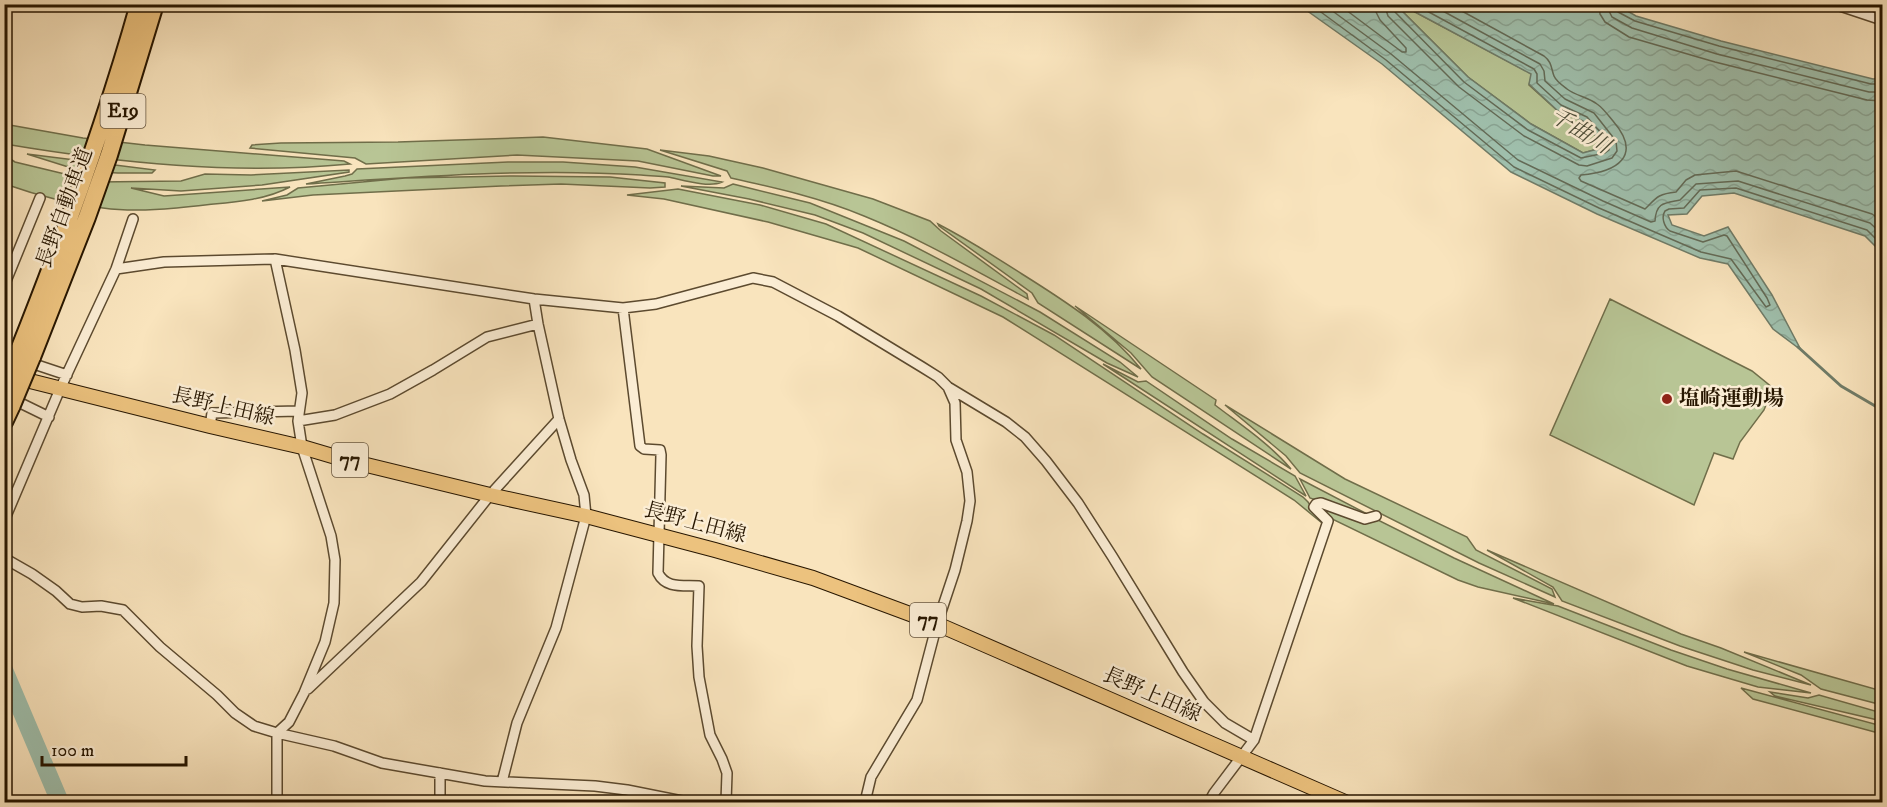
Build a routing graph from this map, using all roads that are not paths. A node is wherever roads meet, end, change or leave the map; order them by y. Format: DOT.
graph roads {
  1 [pos="140,4"];
  2 [pos="155,4"];
  3 [pos="1834,4"];
  4 [pos="1882,20"];
  5 [pos="40,198"];
  6 [pos="80,215"];
  7 [pos="133,219"];
  8 [pos="275,259"];
  9 [pos="116,269"];
  10 [pos="4,286"];
  11 [pos="534,299"];
  12 [pos="623,308"];
  13 [pos="538,324"];
  14 [pos="18,354"];
  15 [pos="4,375"];
  16 [pos="67,375"];
  17 [pos="4,385"];
  18 [pos="948,387"];
  19 [pos="60,389"];
  20 [pos="8,400"];
  21 [pos="300,411"];
  22 [pos="49,417"];
  23 [pos="559,419"];
  24 [pos="298,421"];
  25 [pos="4,422"];
  26 [pos="210,426"];
  27 [pos="302,447"];
  28 [pos="490,495"];
  29 [pos="586,516"];
  30 [pos="1376,516"];
  31 [pos="4,521"];
  32 [pos="659,536"];
  33 [pos="4,558"];
  34 [pos="937,624"];
  35 [pos="304,693"];
  36 [pos="277,734"];
  37 [pos="1254,740"];
  38 [pos="1242,757"];
  39 [pos="440,773"];
  40 [pos="502,782"];
  41 [pos="669,801"];
  42 [pos="277,802"];
  43 [pos="440,802"];
  44 [pos="687,802"];
  45 [pos="726,802"];
  46 [pos="865,802"];
  47 [pos="1209,802"];
  48 [pos="1345,802"];
  1 -- 6 [label="highway, 長野自動車道 / E19"];
  2 -- 6 [label="highway, 長野自動車道 / E19"];
  3 -- 4 [label="street"];
  5 -- 10 [label="street"];
  6 -- 14 [label="highway, 長野自動車道 / E19"];
  7 -- 9 [label="street"];
  8 -- 9 [label="street"];
  8 -- 11 [label="street"];
  8 -- 21 [label="street"];
  9 -- 16 [label="street"];
  11 -- 12 [label="street"];
  11 -- 13 [label="street"];
  12 -- 18 [label="street"];
  12 -- 32 [label="street"];
  13 -- 23 [label="street"];
  13 -- 24 [label="street"];
  14 -- 16 [label="street"];
  14 -- 17 [label="highway, 長野自動車道 / E19, bridge"];
  14 -- 20 [label="highway, 長野自動車道 / E19, bridge"];
  15 -- 19 [label="main road, 長野上田線 / 77"];
  16 -- 19 [label="street"];
  18 -- 34 [label="street"];
  18 -- 37 [label="street"];
  19 -- 22 [label="street"];
  19 -- 26 [label="main road, 長野上田線 / 77"];
  20 -- 22 [label="street"];
  20 -- 25 [label="highway, 長野自動車道 / E19"];
  21 -- 24 [label="street"];
  21 -- 26 [label="street"];
  22 -- 31 [label="street"];
  23 -- 28 [label="street"];
  23 -- 29 [label="street"];
  24 -- 27 [label="street"];
  26 -- 27 [label="main road, 長野上田線 / 77"];
  27 -- 28 [label="main road, 長野上田線 / 77"];
  27 -- 35 [label="street"];
  28 -- 29 [label="main road, 長野上田線 / 77"];
  28 -- 35 [label="street"];
  29 -- 32 [label="main road, 長野上田線 / 77"];
  29 -- 40 [label="street"];
  30 -- 37 [label="street"];
  32 -- 34 [label="main road, 長野上田線 / 77"];
  32 -- 45 [label="street"];
  33 -- 36 [label="street"];
  34 -- 38 [label="main road, 長野上田線 / 77"];
  34 -- 46 [label="street"];
  35 -- 36 [label="street"];
  36 -- 39 [label="street"];
  36 -- 42 [label="street"];
  37 -- 38 [label="street"];
  38 -- 47 [label="street"];
  38 -- 48 [label="main road, 長野上田線 / 77"];
  39 -- 40 [label="street"];
  39 -- 43 [label="street"];
  40 -- 41 [label="street"];
  41 -- 44 [label="street"];
}
